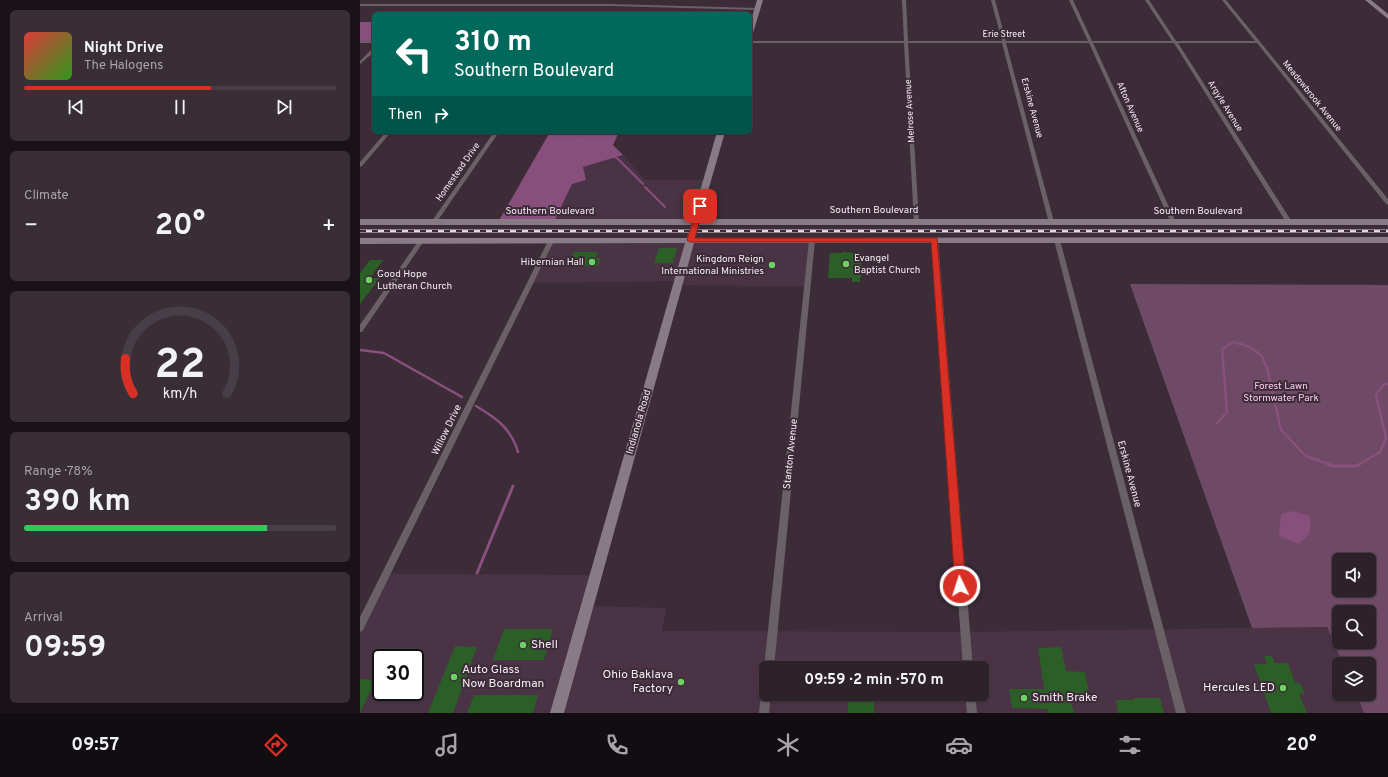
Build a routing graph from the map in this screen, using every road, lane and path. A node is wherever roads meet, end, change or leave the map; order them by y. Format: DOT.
graph roads {
  1 [pos="760,0"];
  2 [pos="904,0"];
  3 [pos="993,0"];
  4 [pos="1072,0"];
  5 [pos="1147,0"];
  6 [pos="1224,0"];
  7 [pos="1368,0"];
  8 [pos="360,5"];
  9 [pos="757,9"];
  10 [pos="1388,17"];
  11 [pos="752,26"];
  12 [pos="360,42"];
  13 [pos="372,42"];
  14 [pos="752,42"];
  15 [pos="907,42"];
  16 [pos="1004,42"];
  17 [pos="1092,42"];
  18 [pos="1175,42"];
  19 [pos="1258,42"];
  20 [pos="372,52"];
  21 [pos="360,63"];
  22 [pos="387,134"];
  23 [pos="496,134"];
  24 [pos="720,134"];
  25 [pos="360,165"];
  26 [pos="1388,203"];
  27 [pos="916,221"];
  28 [pos="360,222"];
  29 [pos="434,222"];
  30 [pos="696,222"];
  31 [pos="1052,222"];
  32 [pos="1173,222"];
  33 [pos="1289,222"];
  34 [pos="1388,222"];
  35 [pos="690,240"];
  36 [pos="812,240"];
  37 [pos="935,240"];
  38 [pos="1057,240"];
  39 [pos="1388,240"];
  40 [pos="360,241"];
  41 [pos="420,241"];
  42 [pos="551,241"];
  43 [pos="360,330"];
  44 [pos="360,627"];
  45 [pos="770,661"];
  46 [pos="967,661"];
  47 [pos="765,701"];
  48 [pos="971,701"];
  49 [pos="557,713"];
  50 [pos="764,713"];
  51 [pos="972,713"];
  52 [pos="1181,713"];
  1 -- 9 [label="street"];
  2 -- 15 [label="street, Melrose Avenue"];
  3 -- 16 [label="street, Erskine Avenue"];
  4 -- 17 [label="street, Afton Avenue"];
  5 -- 18 [label="street, Argyle Avenue"];
  6 -- 19 [label="street, Meadowbrook Avenue"];
  7 -- 10 [label="street"];
  8 -- 9 [label="street"];
  9 -- 11 [label="street"];
  12 -- 13 [label="street"];
  14 -- 15 [label="street, Erie Street"];
  15 -- 16 [label="street, Erie Street"];
  15 -- 27 [label="street, Melrose Avenue"];
  16 -- 17 [label="street, Erie Street"];
  16 -- 31 [label="street, Erskine Avenue"];
  17 -- 18 [label="street, Erie Street"];
  17 -- 32 [label="street, Afton Avenue"];
  18 -- 19 [label="street, Erie Street"];
  18 -- 33 [label="street, Argyle Avenue"];
  19 -- 26 [label="street, Meadowbrook Avenue"];
  20 -- 21 [label="street"];
  22 -- 25 [label="street"];
  23 -- 29 [label="street, Homestead Drive"];
  24 -- 30 [label="street, Indianola Road"];
  27 -- 30 [label="street, Southern Boulevard"];
  27 -- 31 [label="street, Southern Boulevard"];
  28 -- 29 [label="street, Southern Boulevard"];
  29 -- 30 [label="street, Southern Boulevard"];
  30 -- 35 [label="street, Indianola Road"];
  31 -- 32 [label="street, Southern Boulevard"];
  32 -- 33 [label="street, Southern Boulevard"];
  33 -- 34 [label="street, Southern Boulevard"];
  35 -- 36 [label="street"];
  35 -- 42 [label="street"];
  35 -- 49 [label="street, Indianola Road"];
  36 -- 37 [label="street"];
  36 -- 45 [label="street, Stanton Avenue"];
  37 -- 38 [label="street"];
  37 -- 46 [label="street"];
  38 -- 39 [label="street"];
  38 -- 52 [label="street, Erskine Avenue"];
  40 -- 41 [label="street"];
  41 -- 42 [label="street"];
  41 -- 43 [label="street"];
  42 -- 44 [label="street, Willow Drive"];
  47 -- 50 [label="street"];
  48 -- 51 [label="street"];
}
